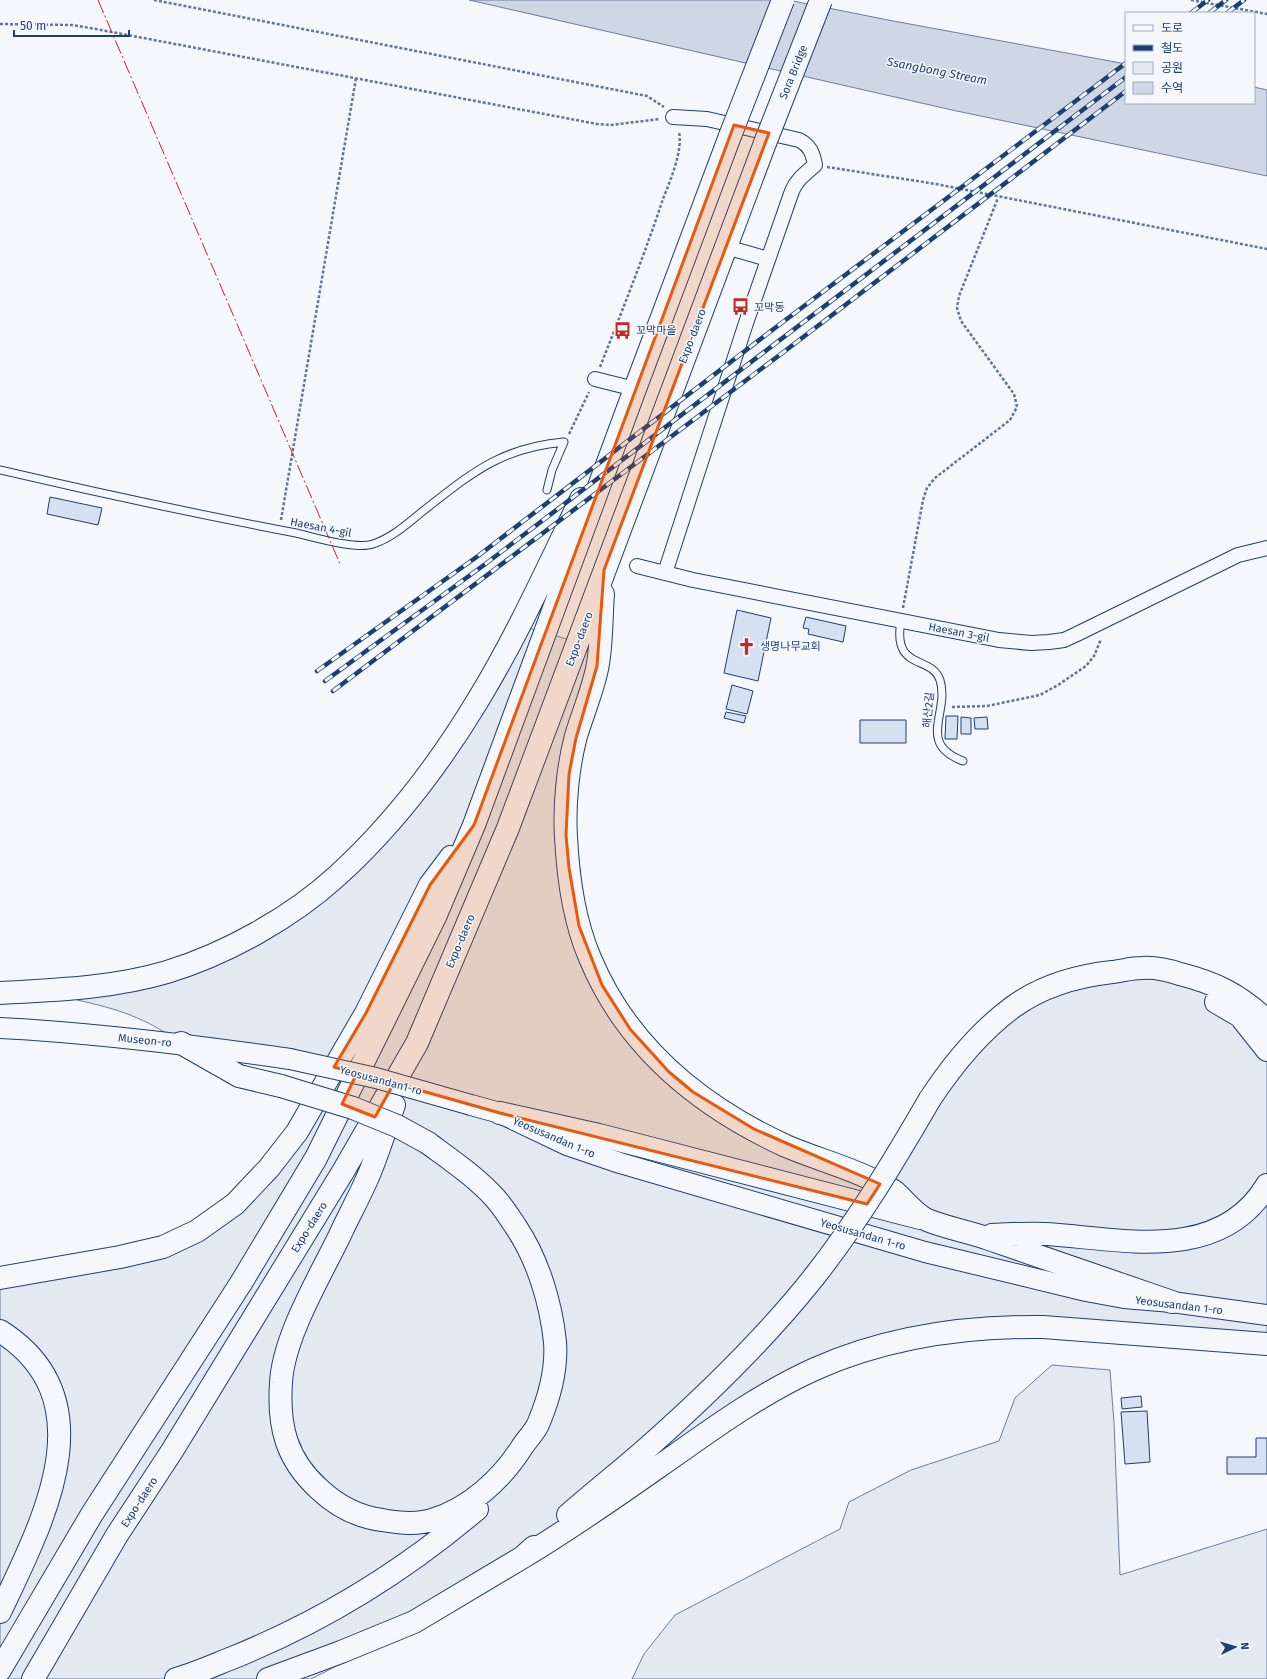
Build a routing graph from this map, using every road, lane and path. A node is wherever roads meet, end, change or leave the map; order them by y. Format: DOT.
graph roads {
  1 [pos="154,0"];
  2 [pos="783,0"];
  3 [pos="821,0"];
  4 [pos="1191,0"];
  5 [pos="1267,14"];
  6 [pos="0,24"];
  7 [pos="356,78"];
  8 [pos="673,117"];
  9 [pos="764,143"];
  10 [pos="815,165"];
  11 [pos="998,198"];
  12 [pos="726,247"];
  13 [pos="1267,249"];
  14 [pos="768,258"];
  15 [pos="595,379"];
  16 [pos="635,389"];
  17 [pos="564,442"];
  18 [pos="0,470"];
  19 [pos="547,490"];
  20 [pos="280,530"];
  21 [pos="1267,548"];
  22 [pos="637,566"];
  23 [pos="604,570"];
  24 [pos="665,573"];
  25 [pos="1108,619"];
  26 [pos="901,620"];
  27 [pos="940,707"];
  28 [pos="963,761"];
  29 [pos="474,825"];
  30 [pos="1114,972"];
  31 [pos="0,993"];
  32 [pos="1267,1021"];
  33 [pos="0,1028"];
  34 [pos="181,1043"];
  35 [pos="416,1043"];
  36 [pos="1267,1050"];
  37 [pos="290,1059"];
  38 [pos="471,1105"];
  39 [pos="500,1114"];
  40 [pos="1267,1185"];
  41 [pos="925,1219"];
  42 [pos="979,1235"];
  43 [pos="0,1278"];
  44 [pos="1172,1302"];
  45 [pos="1267,1315"];
  46 [pos="0,1331"];
  47 [pos="1267,1344"];
  48 [pos="538,1425"];
  49 [pos="523,1557"];
  50 [pos="0,1612"];
  51 [pos="414,1622"];
  52 [pos="0,1670"];
  53 [pos="34,1679"];
  54 [pos="176,1679"];
  55 [pos="268,1679"];
  56 [pos="311,1679"];
  1 -- 8 [label="path"];
  2 -- 16 [label="highway, bridge"];
  3 -- 9 [label="highway, Sora Bridge, bridge"];
  4 -- 5 [label="path"];
  6 -- 7 [label="path"];
  7 -- 8 [label="path"];
  7 -- 20 [label="path"];
  8 -- 10 [label="street"];
  8 -- 15 [label="path"];
  9 -- 12 [label="highway, Expo-daero"];
  10 -- 11 [label="path"];
  10 -- 14 [label="street"];
  11 -- 13 [label="path"];
  11 -- 26 [label="path"];
  12 -- 14 [label="street"];
  12 -- 23 [label="highway, Expo-daero"];
  14 -- 24 [label="street"];
  15 -- 16 [label="street"];
  15 -- 17 [label="path"];
  16 -- 29 [label="highway"];
  16 -- 31 [label="highway"];
  17 -- 19 [label="lane"];
  17 -- 20 [label="lane, Haesan 4-gil"];
  18 -- 20 [label="lane, Haesan 4-gil"];
  21 -- 25 [label="street, Haesan 3-gil"];
  22 -- 24 [label="street, Haesan 3-gil"];
  23 -- 35 [label="highway, Expo-daero"];
  23 -- 41 [label="highway"];
  24 -- 26 [label="street, Haesan 3-gil"];
  25 -- 26 [label="street, Haesan 3-gil"];
  25 -- 27 [label="path"];
  26 -- 27 [label="lane, 해산2길"];
  27 -- 28 [label="lane, 해산2길"];
  29 -- 43 [label="highway"];
  29 -- 52 [label="highway"];
  30 -- 32 [label="highway"];
  30 -- 36 [label="highway"];
  30 -- 49 [label="highway, bridge"];
  33 -- 34 [label="street, Museon-ro"];
  34 -- 37 [label="street, Museon-ro"];
  34 -- 48 [label="highway, bridge"];
  35 -- 48 [label="highway"];
  35 -- 53 [label="highway, Expo-daero"];
  37 -- 38 [label="street, Yeosusandan1-ro, bridge"];
  38 -- 39 [label="street, Yeosusandan 1-ro"];
  39 -- 41 [label="highway"];
  39 -- 44 [label="street, Yeosusandan 1-ro"];
  40 -- 42 [label="highway"];
  41 -- 42 [label="highway"];
  42 -- 44 [label="highway"];
  44 -- 45 [label="street, Yeosusandan 1-ro"];
  46 -- 50 [label="highway"];
  47 -- 49 [label="highway"];
  48 -- 54 [label="highway"];
  49 -- 51 [label="highway"];
  51 -- 55 [label="highway"];
  51 -- 56 [label="highway"];
}
